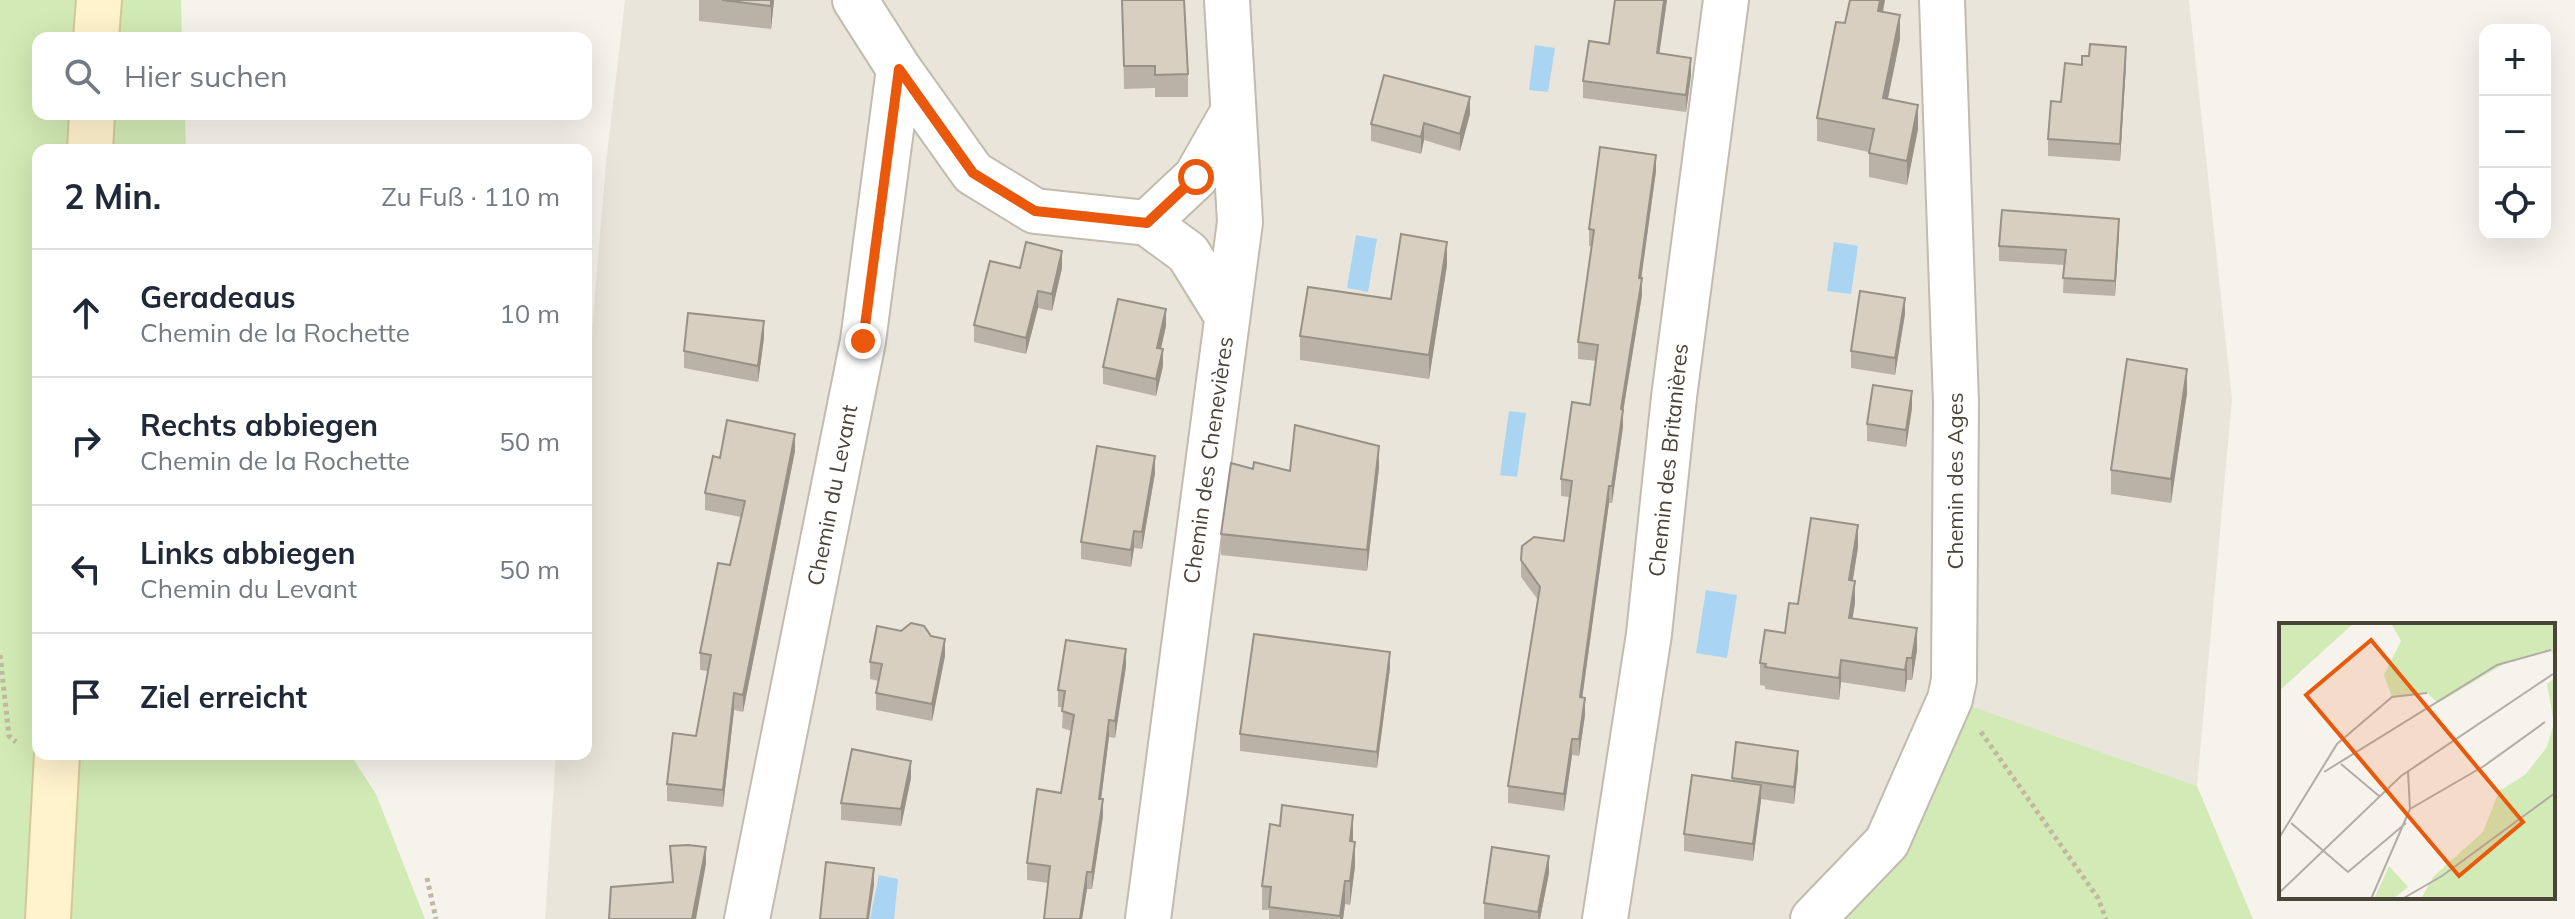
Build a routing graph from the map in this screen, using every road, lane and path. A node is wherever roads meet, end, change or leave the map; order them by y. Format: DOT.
graph roads {
  1 [pos="99,0"];
  2 [pos="855,0"];
  3 [pos="1227,0"];
  4 [pos="1726,0"];
  5 [pos="1942,0"];
  6 [pos="96,32"];
  7 [pos="899,69"];
  8 [pos="1233,112"];
  9 [pos="92,120"];
  10 [pos="90,144"];
  11 [pos="1147,223"];
  12 [pos="1227,316"];
  13 [pos="0,655"];
  14 [pos="1987,739"];
  15 [pos="32,750"];
  16 [pos="57,766"];
  17 [pos="427,878"];
  18 [pos="48,919"];
  19 [pos="436,919"];
  20 [pos="747,919"];
  21 [pos="1148,919"];
  22 [pos="1605,919"];
  23 [pos="1813,919"];
  24 [pos="2106,919"];
  1 -- 6 [label="street"];
  2 -- 7 [label="street"];
  3 -- 8 [label="street, Chemin des Chenevières"];
  4 -- 22 [label="street, Chemin des Britanières"];
  5 -- 23 [label="street, Chemin des Ages"];
  7 -- 11 [label="street"];
  7 -- 20 [label="street, Chemin du Levant"];
  8 -- 11 [label="street"];
  8 -- 12 [label="street, Chemin des Chenevières"];
  9 -- 10 [label="street"];
  11 -- 12 [label="street"];
  12 -- 21 [label="street, Chemin des Chenevières"];
  13 -- 15 [label="path"];
  14 -- 24 [label="path"];
  16 -- 18 [label="street"];
  17 -- 19 [label="path"];
}
